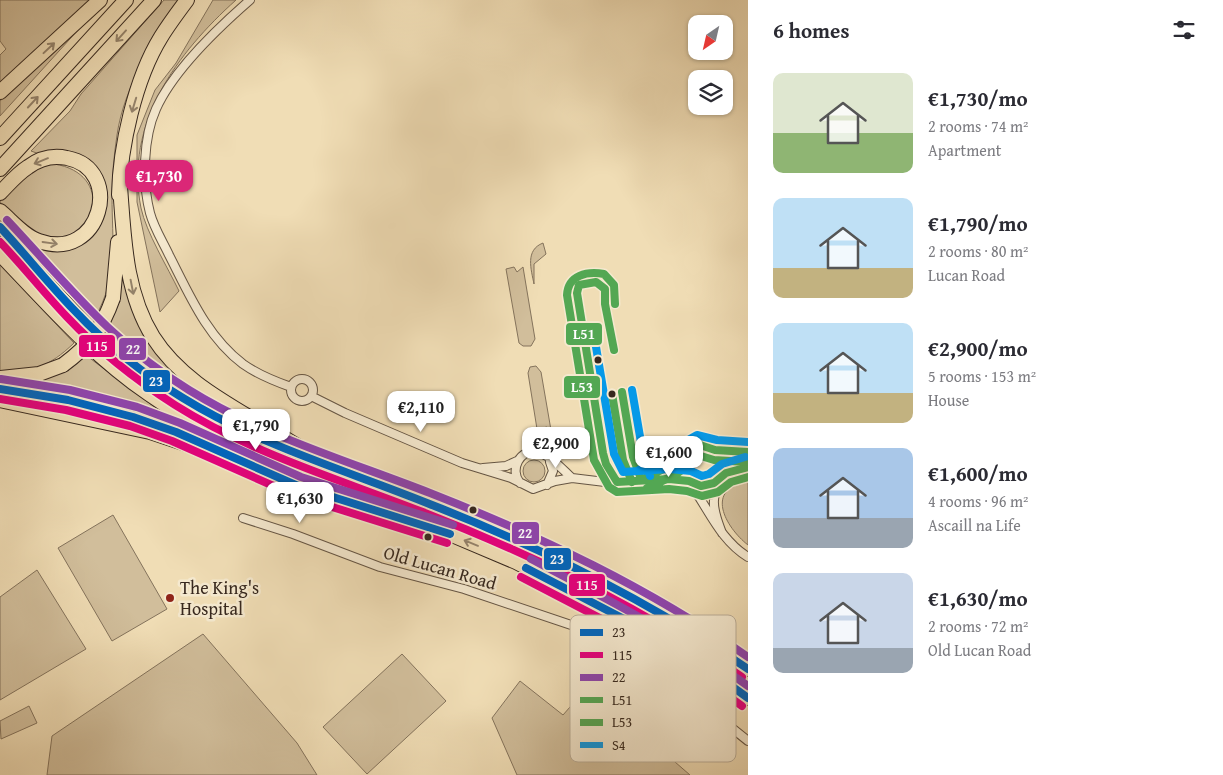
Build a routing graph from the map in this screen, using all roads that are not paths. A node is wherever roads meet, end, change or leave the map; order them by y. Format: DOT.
graph roads {
  1 [pos="100,0"];
  2 [pos="126,0"];
  3 [pos="154,0"];
  4 [pos="187,0"];
  5 [pos="250,0"];
  6 [pos="0,92"];
  7 [pos="0,138"];
  8 [pos="0,169"];
  9 [pos="120,186"];
  10 [pos="0,193"];
  11 [pos="3,219"];
  12 [pos="0,254"];
  13 [pos="0,378"];
  14 [pos="291,387"];
  15 [pos="0,389"];
  16 [pos="311,396"];
  17 [pos="0,400"];
  18 [pos="715,450"];
  19 [pos="748,452"];
  20 [pos="684,456"];
  21 [pos="550,460"];
  22 [pos="518,462"];
  23 [pos="243,463"];
  24 [pos="748,467"];
  25 [pos="338,468"];
  26 [pos="478,469"];
  27 [pos="572,478"];
  28 [pos="719,478"];
  29 [pos="641,480"];
  30 [pos="689,481"];
  31 [pos="522,485"];
  32 [pos="547,485"];
  33 [pos="244,518"];
  34 [pos="424,524"];
  35 [pos="722,533"];
  36 [pos="748,557"];
  37 [pos="618,615"];
  38 [pos="665,615"];
  39 [pos="570,625"];
  40 [pos="736,661"];
  41 [pos="748,669"];
  42 [pos="736,689"];
  43 [pos="748,698"];
  44 [pos="736,731"];
  45 [pos="748,741"];
  6 -- 1 [label="highway, one-way"];
  7 -- 2 [label="highway, one-way"];
  3 -- 8 [label="highway, one-way"];
  4 -- 9 [label="highway, one-way"];
  5 -- 14 [label="street"];
  9 -- 13 [label="highway, bridge"];
  9 -- 25 [label="highway, one-way"];
  11 -- 10 [label="highway, one-way"];
  11 -- 25 [label="main road"];
  12 -- 34 [label="highway"];
  14 -- 16 [label="street"];
  14 -- 16 [label="street"];
  15 -- 23 [label="main road"];
  16 -- 26 [label="street"];
  17 -- 23 [label="highway"];
  18 -- 19 [label="street"];
  18 -- 20 [label="street"];
  18 -- 28 [label="street"];
  20 -- 29 [label="street"];
  20 -- 30 [label="street"];
  21 -- 22 [label="street"];
  21 -- 27 [label="street"];
  21 -- 32 [label="street"];
  22 -- 26 [label="street"];
  22 -- 31 [label="street"];
  23 -- 34 [label="highway"];
  24 -- 28 [label="street"];
  25 -- 38 [label="highway"];
  26 -- 31 [label="street"];
  27 -- 29 [label="street"];
  27 -- 32 [label="street"];
  28 -- 30 [label="street"];
  28 -- 35 [label="street"];
  29 -- 30 [label="street"];
  30 -- 35 [label="street"];
  31 -- 32 [label="street"];
  33 -- 39 [label="street, Old Lucan Road"];
  37 -- 34 [label="highway, one-way"];
  35 -- 36 [label="street"];
  40 -- 41 [label="highway"];
  43 -- 42 [label="highway, one-way"];
  44 -- 45 [label="street, Old Lucan Road"];
}
